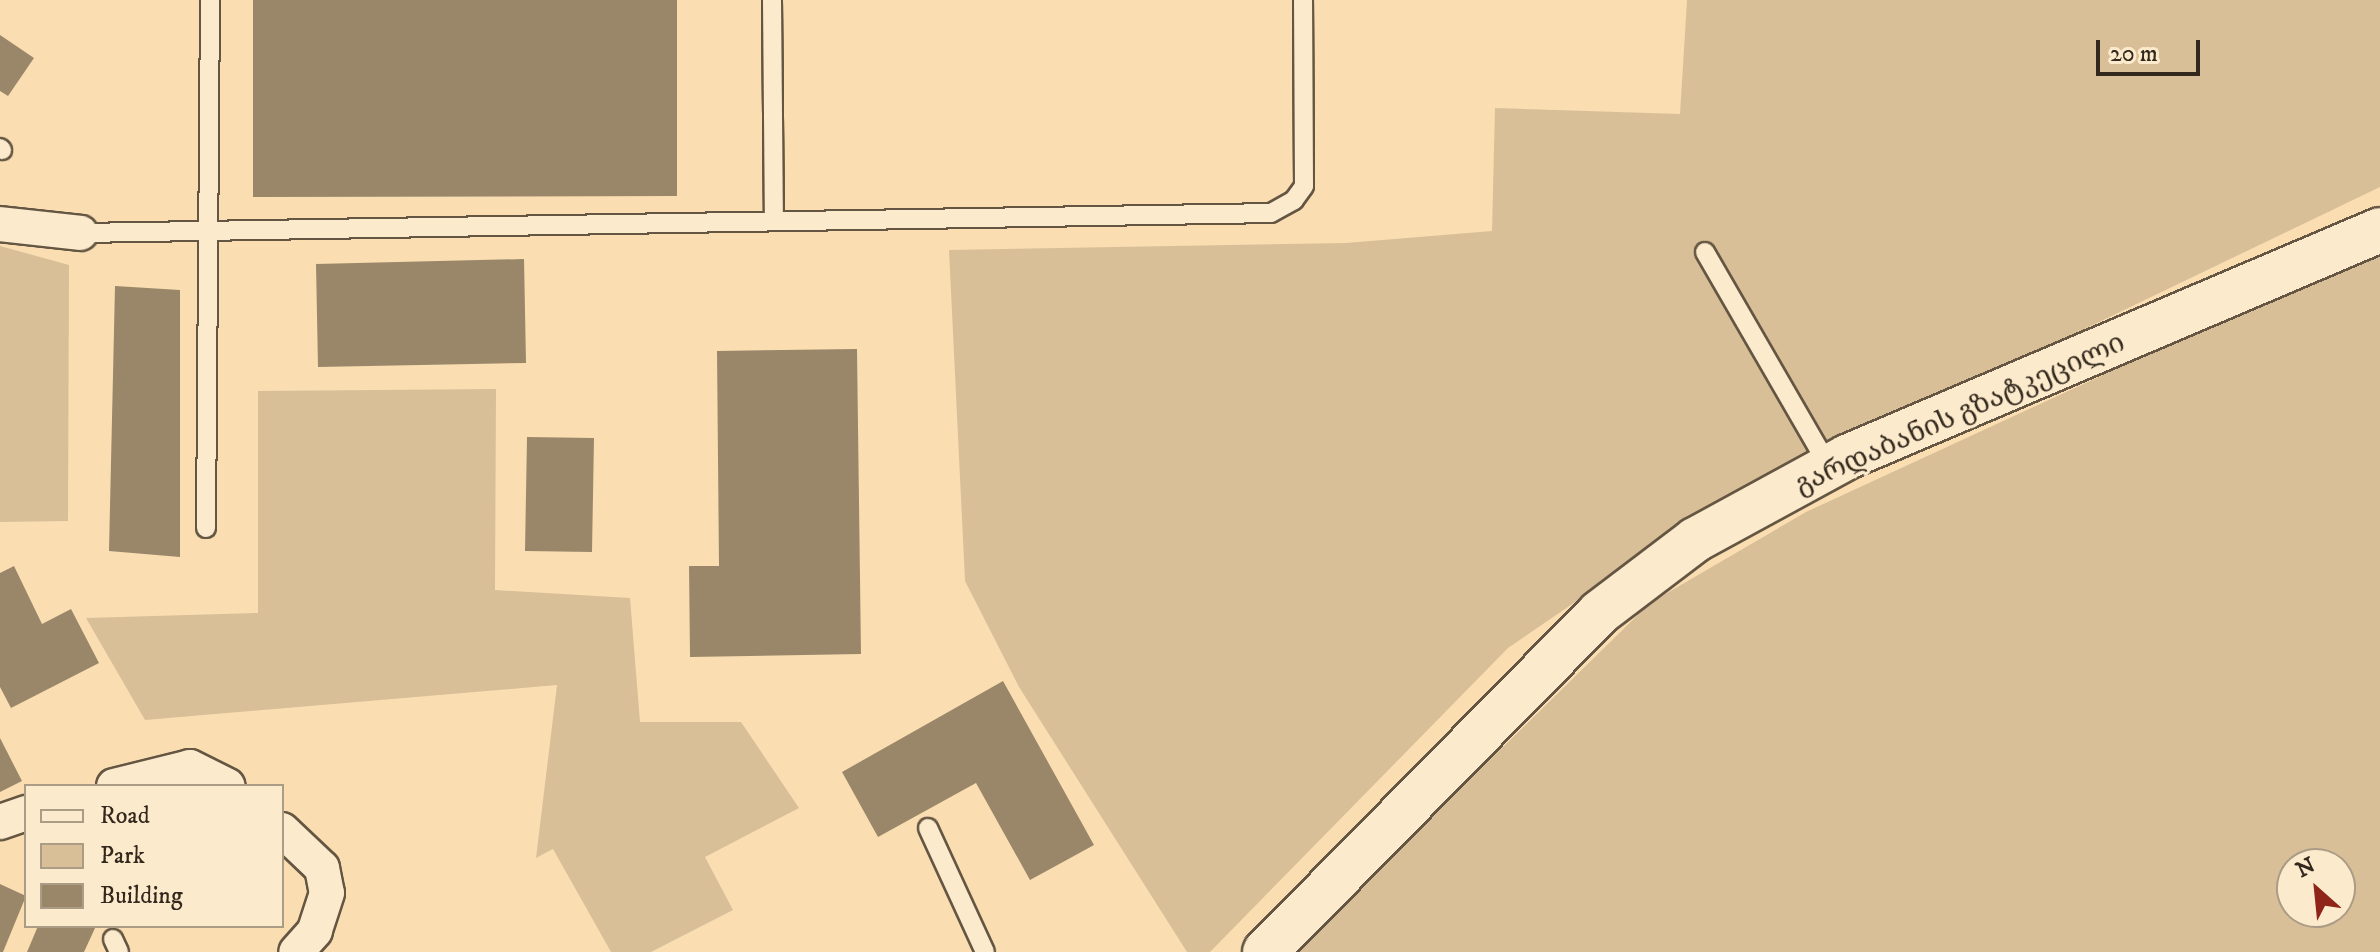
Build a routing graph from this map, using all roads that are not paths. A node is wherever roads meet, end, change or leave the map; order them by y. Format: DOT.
graph roads {
  1 [pos="210,0"];
  2 [pos="772,0"];
  3 [pos="1303,0"];
  4 [pos="774,221"];
  5 [pos="0,224"];
  6 [pos="2380,230"];
  7 [pos="208,231"];
  8 [pos="81,233"];
  9 [pos="1705,252"];
  10 [pos="1829,467"];
  11 [pos="206,528"];
  12 [pos="122,784"];
  13 [pos="224,784"];
  14 [pos="24,814"];
  15 [pos="0,822"];
  16 [pos="928,828"];
  17 [pos="284,832"];
  18 [pos="296,952"];
  19 [pos="985,952"];
  20 [pos="1265,952"];
  1 -- 7 [label="lane"];
  2 -- 4 [label="lane"];
  3 -- 4 [label="lane"];
  4 -- 7 [label="lane"];
  5 -- 8 [label="street"];
  6 -- 10 [label="main road, გარდაბანის გზატკეცილი"];
  7 -- 8 [label="lane"];
  7 -- 11 [label="lane"];
  9 -- 10 [label="lane"];
  10 -- 20 [label="main road, გარდაბანის გზატკეცილი"];
  12 -- 13 [label="street"];
  14 -- 15 [label="street"];
  16 -- 19 [label="lane"];
  17 -- 18 [label="street"];
}
